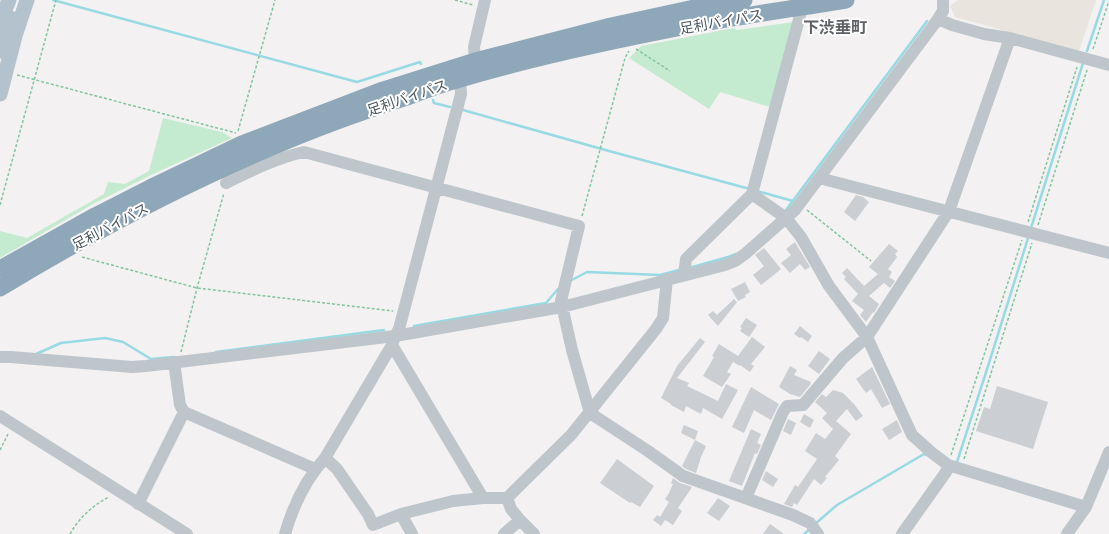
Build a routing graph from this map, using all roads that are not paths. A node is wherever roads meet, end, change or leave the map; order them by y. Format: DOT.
graph roads {
  1 [pos="9,0"];
  2 [pos="18,0"];
  3 [pos="27,0"];
  4 [pos="744,0"];
  5 [pos="846,0"];
  6 [pos="944,0"];
  7 [pos="484,4"];
  8 [pos="802,8"];
  9 [pos="938,19"];
  10 [pos="0,22"];
  11 [pos="1010,38"];
  12 [pos="2,44"];
  13 [pos="476,61"];
  14 [pos="1109,64"];
  15 [pos="460,79"];
  16 [pos="0,94"];
  17 [pos="248,149"];
  18 [pos="819,178"];
  19 [pos="226,183"];
  20 [pos="437,188"];
  21 [pos="752,194"];
  22 [pos="949,211"];
  23 [pos="786,218"];
  24 [pos="1109,253"];
  25 [pos="0,269"];
  26 [pos="684,275"];
  27 [pos="667,279"];
  28 [pos="0,288"];
  29 [pos="562,307"];
  30 [pos="867,337"];
  31 [pos="394,340"];
  32 [pos="0,357"];
  33 [pos="24,359"];
  34 [pos="0,361"];
  35 [pos="177,362"];
  36 [pos="184,412"];
  37 [pos="590,413"];
  38 [pos="0,416"];
  39 [pos="1109,452"];
  40 [pos="325,458"];
  41 [pos="948,465"];
  42 [pos="315,469"];
  43 [pos="483,498"];
  44 [pos="507,498"];
  45 [pos="746,498"];
  46 [pos="138,504"];
  47 [pos="1086,507"];
  48 [pos="401,514"];
  49 [pos="520,520"];
  50 [pos="187,534"];
  51 [pos="286,534"];
  52 [pos="412,534"];
  53 [pos="504,534"];
  54 [pos="534,534"];
  55 [pos="818,534"];
  56 [pos="902,534"];
  57 [pos="1067,534"];
  1 -- 10 [label="main road"];
  2 -- 12 [label="main road"];
  3 -- 16 [label="main road"];
  4 -- 13 [label="highway, 足利バイパス"];
  5 -- 8 [label="highway, 足利バイパス"];
  6 -- 9 [label="street"];
  7 -- 13 [label="street"];
  8 -- 15 [label="highway, 足利バイパス"];
  8 -- 21 [label="street"];
  9 -- 11 [label="street"];
  9 -- 18 [label="street"];
  11 -- 14 [label="street"];
  11 -- 22 [label="street"];
  13 -- 17 [label="highway, 足利バイパス"];
  15 -- 17 [label="highway, 足利バイパス"];
  15 -- 20 [label="street"];
  17 -- 19 [label="street"];
  17 -- 20 [label="street"];
  17 -- 25 [label="highway, 足利バイパス"];
  17 -- 28 [label="highway, 足利バイパス"];
  18 -- 22 [label="street"];
  18 -- 23 [label="street"];
  20 -- 29 [label="street"];
  20 -- 31 [label="street"];
  21 -- 23 [label="street"];
  21 -- 26 [label="street"];
  22 -- 24 [label="street"];
  22 -- 30 [label="street"];
  23 -- 26 [label="street"];
  23 -- 30 [label="street"];
  26 -- 27 [label="street"];
  27 -- 29 [label="street"];
  27 -- 37 [label="street"];
  29 -- 31 [label="street"];
  29 -- 37 [label="street"];
  30 -- 41 [label="street"];
  30 -- 45 [label="street"];
  31 -- 35 [label="street"];
  31 -- 40 [label="street"];
  31 -- 43 [label="street"];
  32 -- 33 [label="street"];
  33 -- 34 [label="street"];
  33 -- 35 [label="street"];
  35 -- 36 [label="street"];
  36 -- 42 [label="street"];
  36 -- 46 [label="street"];
  37 -- 44 [label="street"];
  37 -- 45 [label="street"];
  38 -- 46 [label="street"];
  39 -- 47 [label="street"];
  40 -- 42 [label="street"];
  40 -- 48 [label="street"];
  41 -- 47 [label="street"];
  41 -- 56 [label="street"];
  42 -- 51 [label="street"];
  43 -- 44 [label="street"];
  43 -- 48 [label="street"];
  44 -- 49 [label="street"];
  45 -- 55 [label="street"];
  46 -- 50 [label="street"];
  47 -- 57 [label="street"];
  48 -- 52 [label="street"];
  49 -- 53 [label="street"];
  49 -- 54 [label="street"];
}
